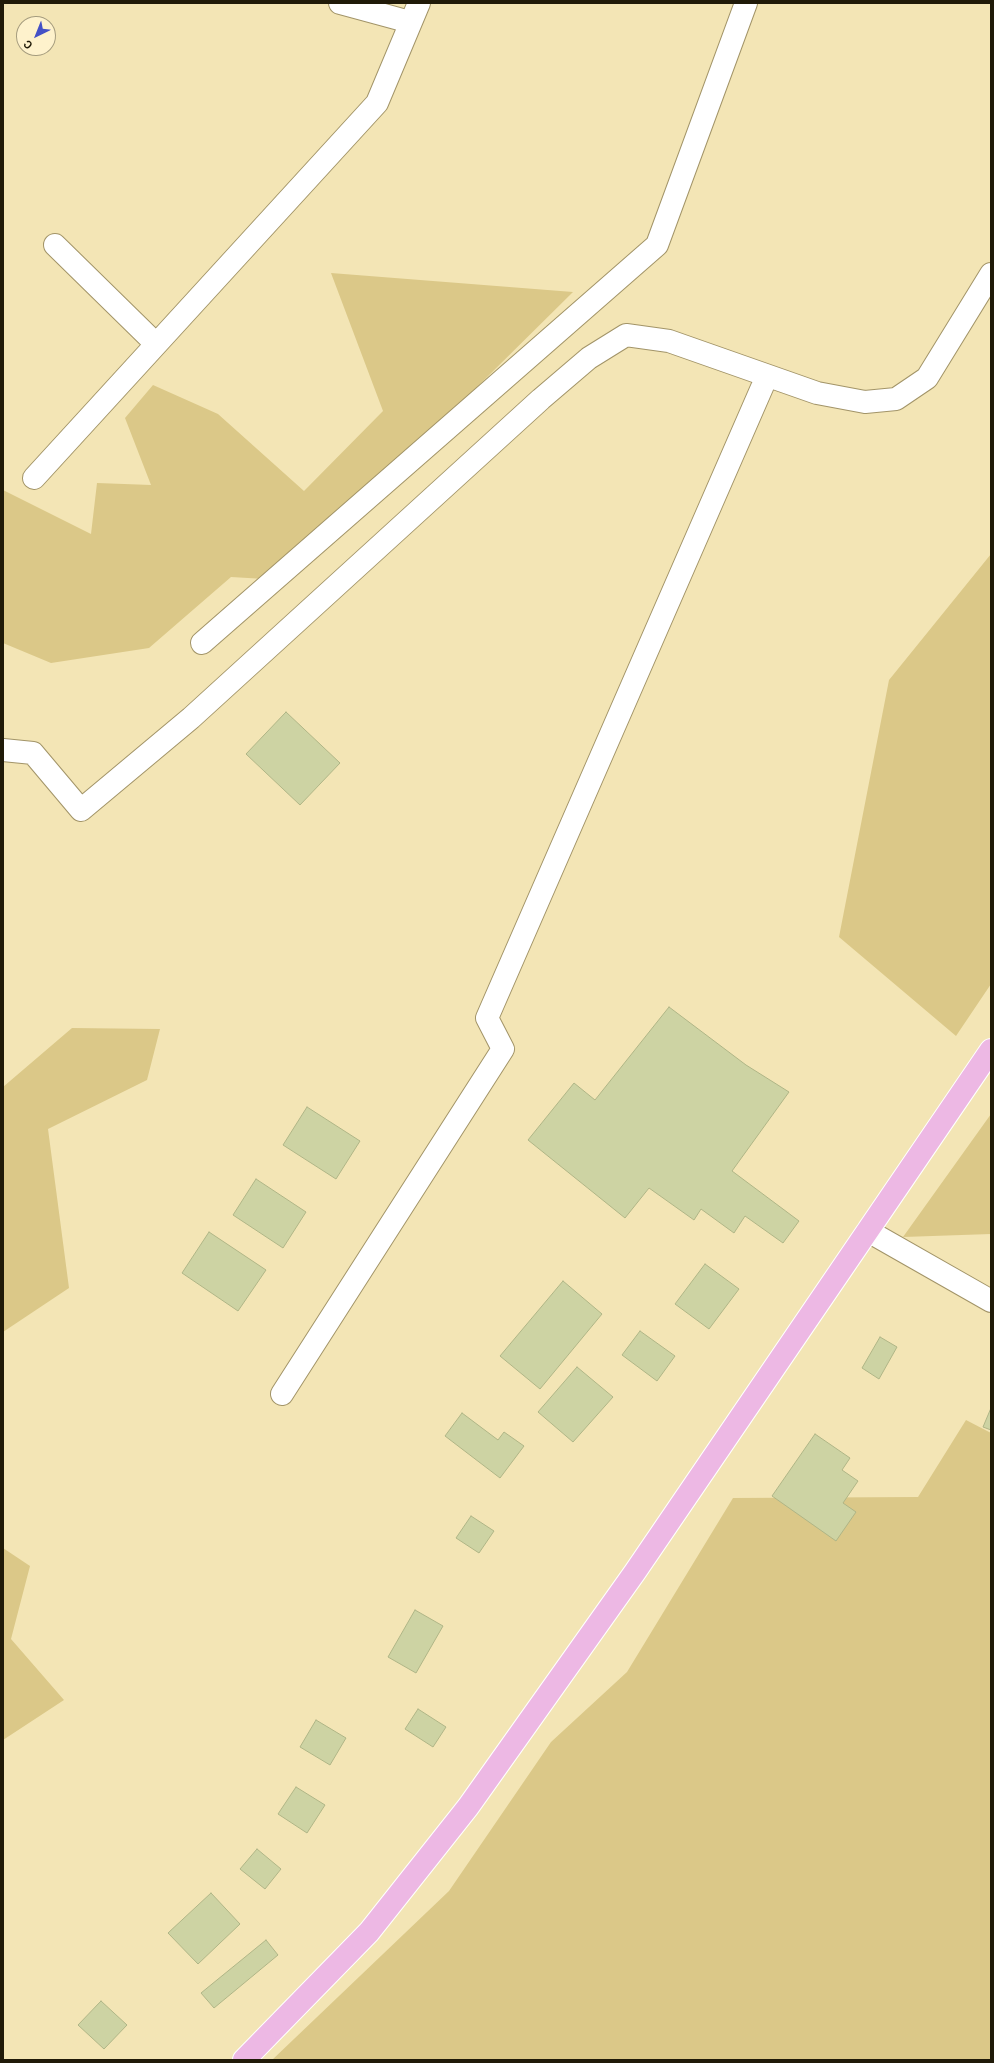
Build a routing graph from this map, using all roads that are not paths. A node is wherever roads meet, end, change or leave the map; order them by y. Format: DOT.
graph roads {
  1 [pos="340,3"];
  2 [pos="746,3"];
  3 [pos="414,12"];
  4 [pos="55,245"];
  5 [pos="991,274"];
  6 [pos="156,344"];
  7 [pos="767,376"];
  8 [pos="34,478"];
  9 [pos="202,643"];
  10 [pos="3,750"];
  11 [pos="991,1050"];
  12 [pos="868,1231"];
  13 [pos="991,1302"];
  14 [pos="282,1394"];
  15 [pos="244,2060"];
  1 -- 3 [label="lane"];
  2 -- 9 [label="lane"];
  3 -- 6 [label="lane"];
  4 -- 6 [label="lane"];
  5 -- 7 [label="lane"];
  6 -- 8 [label="lane"];
  7 -- 10 [label="lane"];
  7 -- 14 [label="lane"];
  11 -- 12 [label="main road"];
  12 -- 13 [label="lane"];
  12 -- 15 [label="main road"];
}
